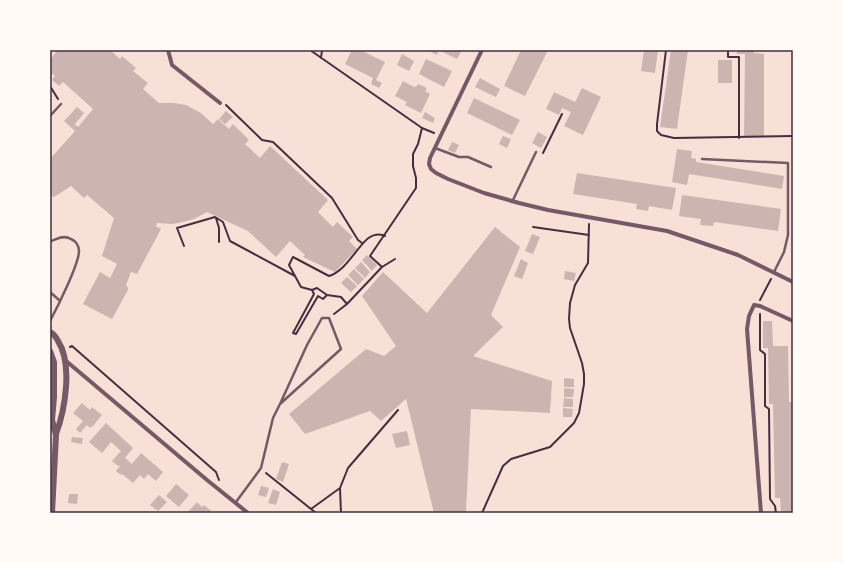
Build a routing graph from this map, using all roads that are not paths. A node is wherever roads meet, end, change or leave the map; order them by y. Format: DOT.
graph roads {
  1 [pos="168,50"];
  2 [pos="482,50"];
  3 [pos="220,103"];
  4 [pos="60,104"];
  5 [pos="50,116"];
  6 [pos="435,148"];
  7 [pos="536,152"];
  8 [pos="702,159"];
  9 [pos="491,167"];
  10 [pos="512,202"];
  11 [pos="50,242"];
  12 [pos="774,272"];
  13 [pos="793,282"];
  14 [pos="50,292"];
  15 [pos="59,300"];
  16 [pos="50,321"];
  17 [pos="793,321"];
  18 [pos="50,332"];
  19 [pos="50,351"];
  20 [pos="65,360"];
  21 [pos="280,404"];
  22 [pos="56,435"];
  23 [pos="236,502"];
  24 [pos="52,513"];
  25 [pos="248,513"];
  26 [pos="761,513"];
  1 -- 3 [label="street"];
  2 -- 6 [label="street"];
  4 -- 5 [label="lane"];
  6 -- 9 [label="lane"];
  6 -- 10 [label="street"];
  7 -- 10 [label="lane"];
  8 -- 12 [label="lane"];
  10 -- 12 [label="street"];
  11 -- 15 [label="lane"];
  12 -- 13 [label="street"];
  14 -- 15 [label="lane"];
  15 -- 16 [label="lane"];
  17 -- 26 [label="street"];
  18 -- 20 [label="street"];
  19 -- 22 [label="street"];
  20 -- 22 [label="street"];
  20 -- 23 [label="street"];
  21 -- 21 [label="lane"];
  21 -- 23 [label="lane"];
  22 -- 24 [label="street"];
  23 -- 25 [label="street"];
}
